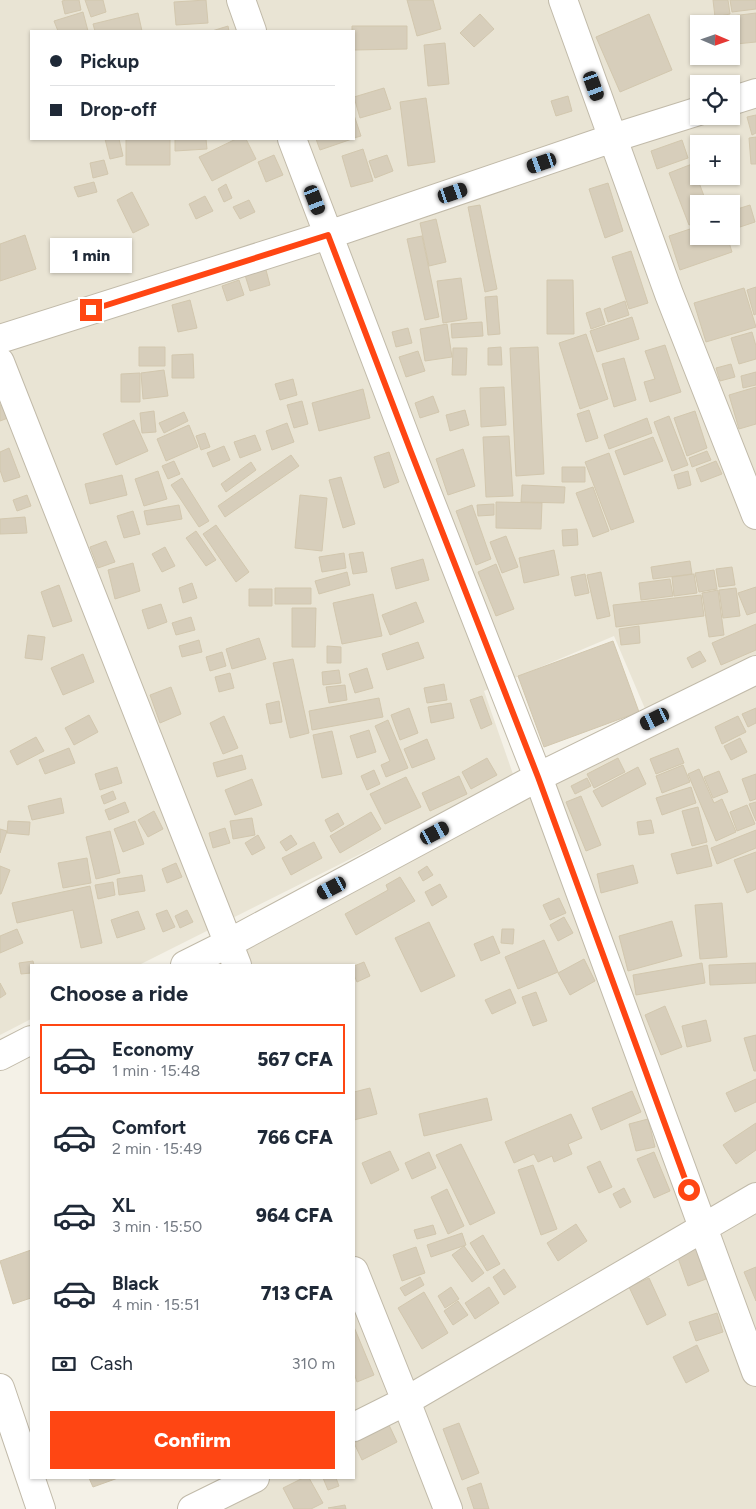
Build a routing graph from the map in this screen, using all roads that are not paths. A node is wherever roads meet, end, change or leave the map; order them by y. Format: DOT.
graph roads {
  1 [pos="241,0"];
  2 [pos="563,0"];
  3 [pos="252,30"];
  4 [pos="756,93"];
  5 [pos="740,98"];
  6 [pos="690,114"];
  7 [pos="613,138"];
  8 [pos="292,140"];
  9 [pos="328,235"];
  10 [pos="0,339"];
  11 [pos="0,362"];
  12 [pos="756,514"];
  13 [pos="756,670"];
  14 [pos="538,777"];
  15 [pos="233,954"];
  16 [pos="189,964"];
  17 [pos="30,1041"];
  18 [pos="0,1056"];
  19 [pos="756,1196"];
  20 [pos="703,1227"];
  21 [pos="355,1274"];
  22 [pos="756,1372"];
  23 [pos="0,1388"];
  24 [pos="406,1401"];
  25 [pos="355,1426"];
  26 [pos="30,1477"];
  27 [pos="31,1479"];
  28 [pos="253,1479"];
  29 [pos="41,1509"];
  30 [pos="192,1509"];
  31 [pos="448,1509"];
  1 -- 3 [label="street"];
  2 -- 7 [label="street"];
  4 -- 5 [label="street"];
  6 -- 7 [label="street"];
  7 -- 9 [label="street"];
  7 -- 12 [label="street"];
  8 -- 9 [label="street"];
  9 -- 10 [label="street"];
  9 -- 14 [label="street"];
  11 -- 15 [label="street"];
  13 -- 14 [label="street"];
  14 -- 15 [label="street"];
  14 -- 20 [label="street"];
  15 -- 16 [label="street"];
  17 -- 18 [label="street"];
  19 -- 20 [label="street"];
  20 -- 22 [label="street"];
  20 -- 24 [label="street"];
  21 -- 24 [label="street"];
  23 -- 26 [label="street"];
  24 -- 25 [label="street"];
  24 -- 31 [label="street"];
  27 -- 29 [label="street"];
  28 -- 30 [label="street"];
}
